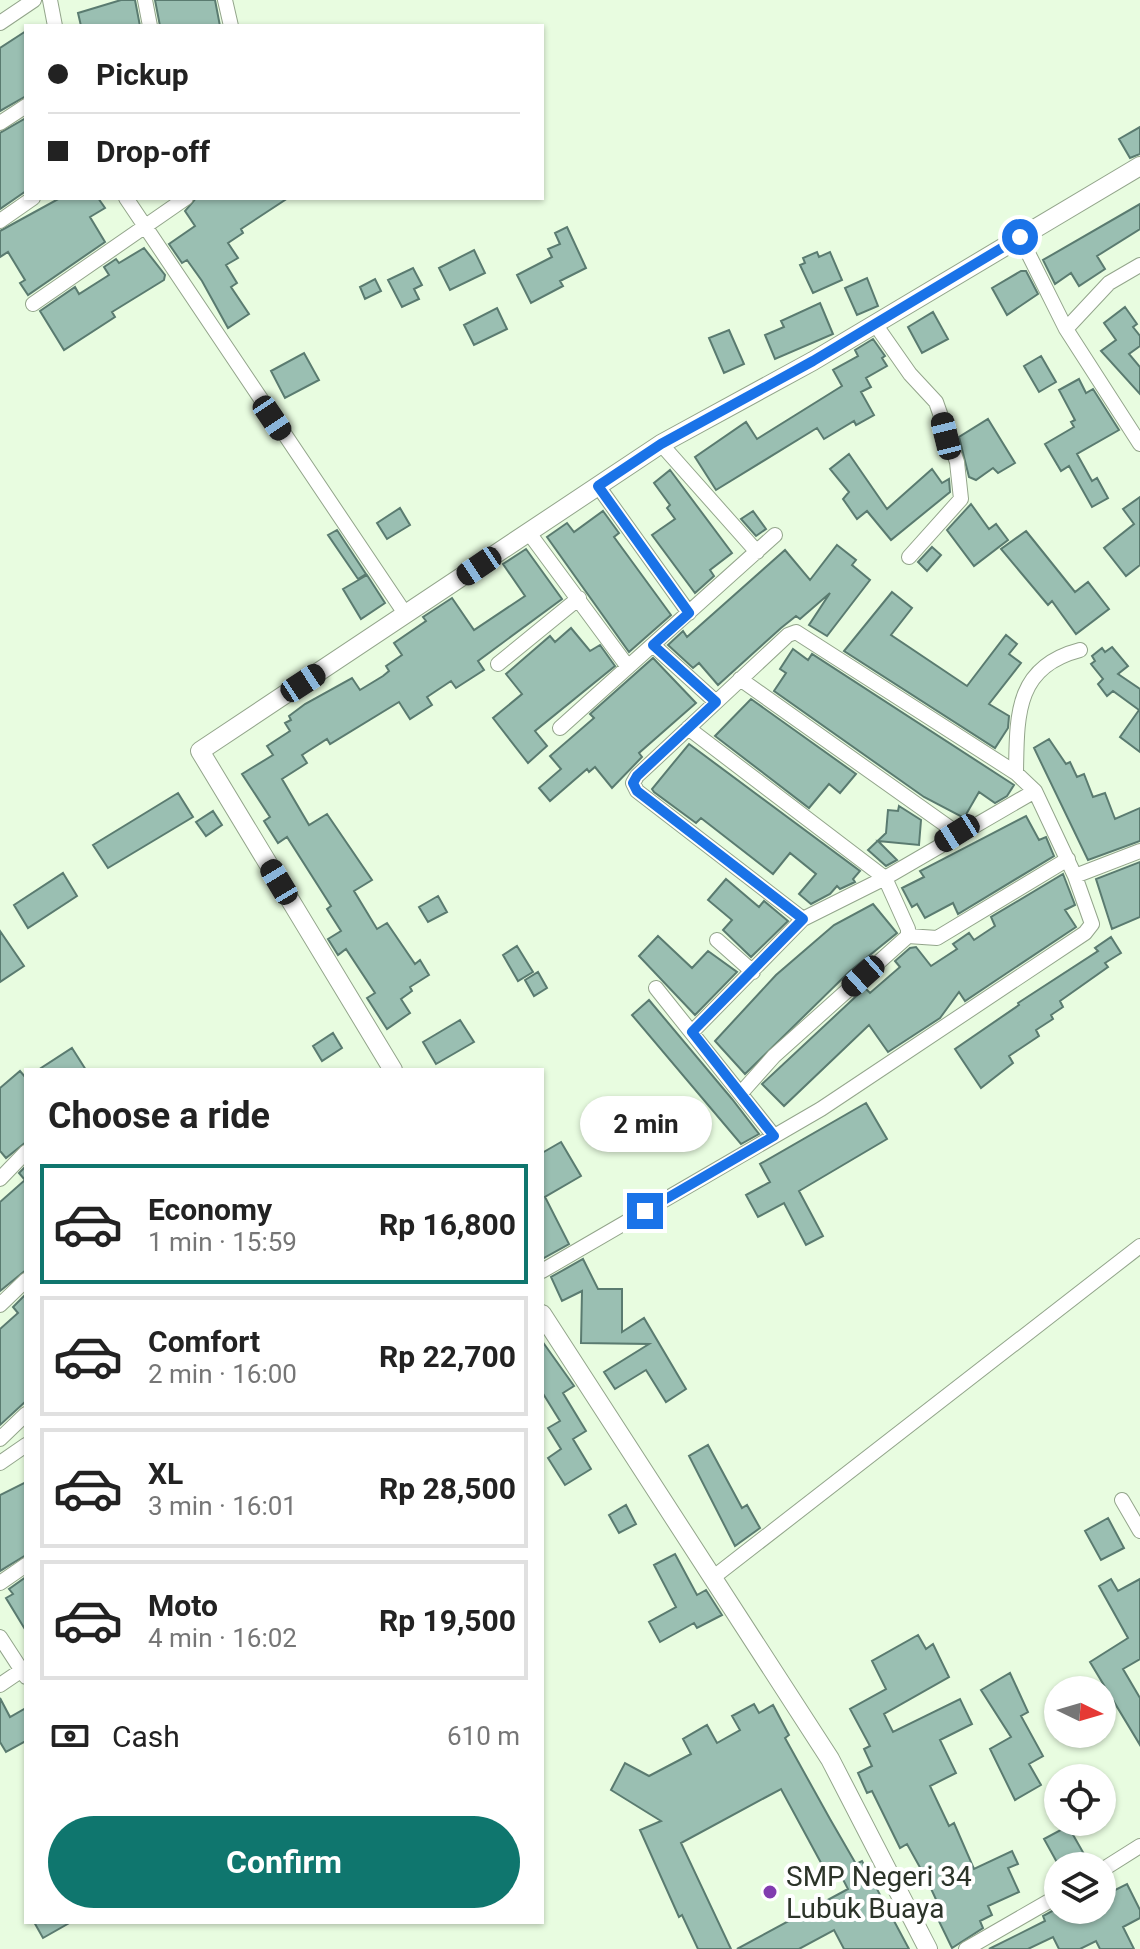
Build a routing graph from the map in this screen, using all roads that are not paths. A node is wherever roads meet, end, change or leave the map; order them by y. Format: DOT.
graph roads {
  1 [pos="34,0"];
  2 [pos="50,0"];
  3 [pos="145,0"];
  4 [pos="225,0"];
  5 [pos="0,23"];
  6 [pos="55,24"];
  7 [pos="150,24"];
  8 [pos="231,24"];
  9 [pos="24,107"];
  10 [pos="0,123"];
  11 [pos="1140,166"];
  12 [pos="30,200"];
  13 [pos="127,200"];
  14 [pos="183,200"];
  15 [pos="0,221"];
  16 [pos="146,226"];
  17 [pos="1020,237"];
  18 [pos="1140,265"];
  19 [pos="33,304"];
  20 [pos="875,324"];
  21 [pos="1066,329"];
  22 [pos="661,444"];
  23 [pos="1140,444"];
  24 [pos="598,486"];
  25 [pos="529,533"];
  26 [pos="775,535"];
  27 [pos="757,552"];
  28 [pos="909,557"];
  29 [pos="579,598"];
  30 [pos="689,613"];
  31 [pos="406,615"];
  32 [pos="653,645"];
  33 [pos="1080,650"];
  34 [pos="498,664"];
  35 [pos="628,667"];
  36 [pos="740,679"];
  37 [pos="716,702"];
  38 [pos="560,728"];
  39 [pos="688,728"];
  40 [pos="1016,773"];
  41 [pos="1035,791"];
  42 [pos="957,833"];
  43 [pos="1140,851"];
  44 [pos="1068,859"];
  45 [pos="1075,876"];
  46 [pos="885,878"];
  47 [pos="803,919"];
  48 [pos="908,936"];
  49 [pos="717,940"];
  50 [pos="753,972"];
  51 [pos="656,988"];
  52 [pos="692,1032"];
  53 [pos="392,1068"];
  54 [pos="741,1093"];
  55 [pos="774,1136"];
  56 [pos="24,1154"];
  57 [pos="0,1179"];
  58 [pos="1140,1246"];
  59 [pos="544,1270"];
  60 [pos="24,1282"];
  61 [pos="0,1305"];
  62 [pos="544,1317"];
  63 [pos="24,1416"];
  64 [pos="0,1439"];
  65 [pos="24,1446"];
  66 [pos="1,1460"];
  67 [pos="1122,1500"];
  68 [pos="1140,1531"];
  69 [pos="24,1566"];
  70 [pos="715,1576"];
  71 [pos="0,1583"];
  72 [pos="0,1637"];
  73 [pos="24,1674"];
  74 [pos="0,1685"];
  75 [pos="1140,1846"];
  76 [pos="1116,1861"];
  77 [pos="1044,1904"];
  78 [pos="928,1949"];
  79 [pos="966,1949"];
  1 -- 5 [label="street"];
  2 -- 6 [label="street"];
  3 -- 7 [label="street"];
  4 -- 8 [label="street"];
  9 -- 10 [label="street"];
  11 -- 17 [label="street"];
  12 -- 15 [label="street"];
  13 -- 16 [label="street"];
  14 -- 16 [label="street"];
  16 -- 19 [label="street"];
  16 -- 31 [label="street"];
  17 -- 20 [label="street"];
  17 -- 21 [label="street"];
  18 -- 21 [label="street"];
  20 -- 22 [label="street"];
  20 -- 28 [label="street"];
  21 -- 23 [label="street"];
  22 -- 24 [label="street"];
  22 -- 27 [label="street"];
  24 -- 25 [label="street"];
  24 -- 30 [label="street"];
  25 -- 29 [label="street"];
  25 -- 31 [label="street"];
  26 -- 27 [label="street"];
  27 -- 30 [label="street"];
  29 -- 34 [label="street"];
  29 -- 35 [label="street"];
  30 -- 32 [label="street"];
  31 -- 53 [label="street"];
  32 -- 35 [label="street"];
  32 -- 37 [label="street"];
  33 -- 40 [label="street"];
  35 -- 38 [label="street"];
  36 -- 37 [label="street"];
  36 -- 40 [label="street"];
  36 -- 42 [label="street"];
  37 -- 39 [label="street"];
  39 -- 46 [label="street"];
  39 -- 47 [label="street"];
  40 -- 41 [label="street"];
  41 -- 42 [label="street"];
  41 -- 44 [label="street"];
  42 -- 46 [label="street"];
  43 -- 45 [label="street"];
  44 -- 45 [label="street"];
  44 -- 48 [label="street"];
  45 -- 55 [label="street"];
  46 -- 47 [label="street"];
  46 -- 48 [label="street"];
  47 -- 50 [label="street"];
  48 -- 54 [label="street"];
  49 -- 50 [label="street"];
  50 -- 52 [label="street"];
  51 -- 52 [label="street"];
  52 -- 54 [label="street"];
  54 -- 55 [label="street"];
  55 -- 59 [label="street"];
  56 -- 57 [label="street"];
  58 -- 70 [label="street"];
  60 -- 61 [label="street"];
  62 -- 70 [label="street"];
  63 -- 64 [label="street"];
  65 -- 66 [label="street"];
  67 -- 68 [label="street"];
  69 -- 71 [label="street"];
  70 -- 78 [label="street"];
  72 -- 73 [label="street"];
  73 -- 74 [label="street"];
  75 -- 76 [label="street"];
  77 -- 79 [label="street"];
}
